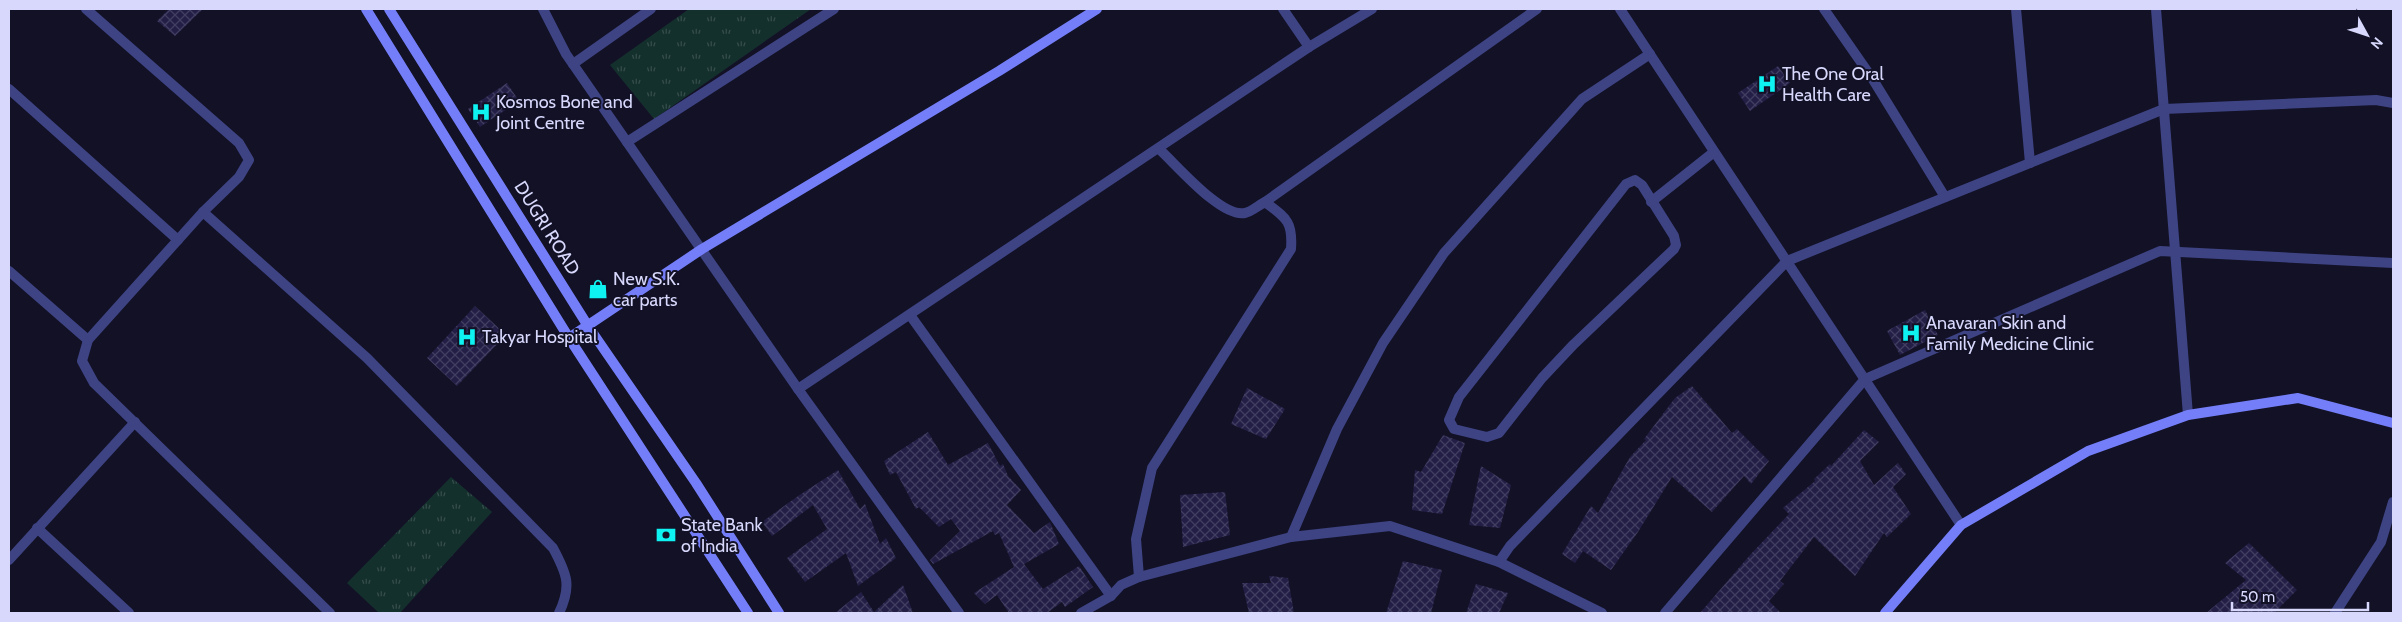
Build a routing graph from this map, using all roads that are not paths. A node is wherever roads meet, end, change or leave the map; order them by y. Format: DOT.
graph roads {
  1 [pos="88,9"];
  2 [pos="366,9"];
  3 [pos="389,9"];
  4 [pos="543,9"];
  5 [pos="651,9"];
  6 [pos="834,9"];
  7 [pos="1097,9"];
  8 [pos="1283,9"];
  9 [pos="1372,9"];
  10 [pos="1537,9"];
  11 [pos="1620,9"];
  12 [pos="1824,9"];
  13 [pos="2016,9"];
  14 [pos="2156,9"];
  15 [pos="1309,47"];
  16 [pos="1650,54"];
  17 [pos="573,64"];
  18 [pos="9,89"];
  19 [pos="2393,103"];
  20 [pos="2164,109"];
  21 [pos="627,142"];
  22 [pos="1159,148"];
  23 [pos="1714,152"];
  24 [pos="2030,163"];
  25 [pos="1945,197"];
  26 [pos="1265,202"];
  27 [pos="1651,202"];
  28 [pos="203,212"];
  29 [pos="178,240"];
  30 [pos="702,249"];
  31 [pos="2175,251"];
  32 [pos="1787,261"];
  33 [pos="2393,263"];
  34 [pos="9,271"];
  35 [pos="910,315"];
  36 [pos="588,326"];
  37 [pos="569,338"];
  38 [pos="88,340"];
  39 [pos="1865,379"];
  40 [pos="798,389"];
  41 [pos="2188,414"];
  42 [pos="135,422"];
  43 [pos="2393,423"];
  44 [pos="2393,502"];
  45 [pos="1961,525"];
  46 [pos="37,528"];
  47 [pos="1291,537"];
  48 [pos="9,560"];
  49 [pos="1498,562"];
  50 [pos="1139,577"];
  51 [pos="1111,596"];
  52 [pos="129,613"];
  53 [pos="330,613"];
  54 [pos="559,613"];
  55 [pos="748,613"];
  56 [pos="779,613"];
  57 [pos="958,613"];
  58 [pos="1081,613"];
  59 [pos="1602,613"];
  60 [pos="1665,613"];
  61 [pos="1885,613"];
  62 [pos="2335,613"];
  1 -- 28 [label="street"];
  2 -- 37 [label="street"];
  3 -- 36 [label="street, DUGRI ROAD"];
  4 -- 17 [label="street"];
  5 -- 17 [label="street"];
  6 -- 21 [label="street"];
  7 -- 30 [label="street"];
  8 -- 15 [label="street"];
  9 -- 15 [label="street"];
  10 -- 26 [label="street"];
  11 -- 16 [label="street"];
  12 -- 25 [label="street"];
  13 -- 24 [label="street"];
  14 -- 20 [label="street"];
  15 -- 22 [label="street"];
  16 -- 23 [label="street"];
  16 -- 47 [label="street"];
  17 -- 21 [label="street"];
  18 -- 29 [label="street"];
  19 -- 20 [label="street"];
  20 -- 24 [label="street"];
  20 -- 31 [label="street"];
  21 -- 30 [label="street"];
  22 -- 26 [label="street"];
  22 -- 35 [label="street"];
  23 -- 27 [label="street"];
  23 -- 32 [label="street"];
  24 -- 25 [label="street"];
  25 -- 32 [label="street"];
  26 -- 50 [label="street"];
  27 -- 27 [label="street"];
  28 -- 29 [label="street"];
  28 -- 54 [label="street"];
  29 -- 38 [label="street"];
  30 -- 36 [label="street"];
  30 -- 40 [label="street"];
  31 -- 33 [label="street"];
  31 -- 39 [label="street"];
  31 -- 41 [label="street"];
  32 -- 39 [label="street"];
  32 -- 49 [label="street"];
  34 -- 38 [label="street"];
  35 -- 40 [label="street"];
  35 -- 51 [label="street"];
  36 -- 37 [label="street"];
  36 -- 56 [label="street, DUGRI ROAD"];
  37 -- 55 [label="street"];
  38 -- 42 [label="street"];
  39 -- 45 [label="street"];
  39 -- 60 [label="street"];
  40 -- 57 [label="street"];
  41 -- 43 [label="street"];
  41 -- 45 [label="street"];
  42 -- 46 [label="street"];
  42 -- 53 [label="street"];
  44 -- 62 [label="street"];
  45 -- 61 [label="street"];
  46 -- 48 [label="street"];
  46 -- 52 [label="street"];
  47 -- 49 [label="street"];
  47 -- 50 [label="street"];
  49 -- 59 [label="street"];
  50 -- 51 [label="street"];
  51 -- 58 [label="street"];
}
